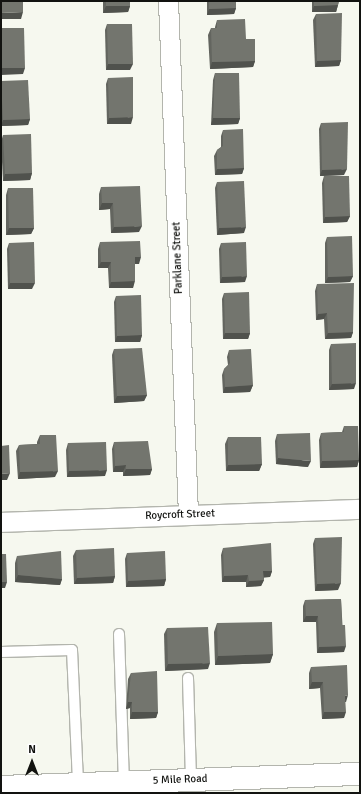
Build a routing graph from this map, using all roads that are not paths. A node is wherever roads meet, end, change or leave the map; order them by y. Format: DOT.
graph roads {
  1 [pos="168,1"];
  2 [pos="360,509"];
  3 [pos="188,515"];
  4 [pos="1,522"];
  5 [pos="119,634"];
  6 [pos="1,652"];
  7 [pos="188,678"];
  8 [pos="360,774"];
  9 [pos="192,780"];
  10 [pos="78,784"];
  11 [pos="1,787"];
  12 [pos="124,788"];
  1 -- 3 [label="street, Parklane Street"];
  2 -- 3 [label="street, Roycroft Street"];
  3 -- 4 [label="street, Roycroft Street"];
  5 -- 12 [label="lane"];
  6 -- 10 [label="lane"];
  7 -- 9 [label="lane"];
  8 -- 9 [label="main road, 5 Mile Road"];
  9 -- 12 [label="main road, 5 Mile Road"];
  10 -- 11 [label="main road, 5 Mile Road"];
  10 -- 12 [label="main road, 5 Mile Road"];
}
